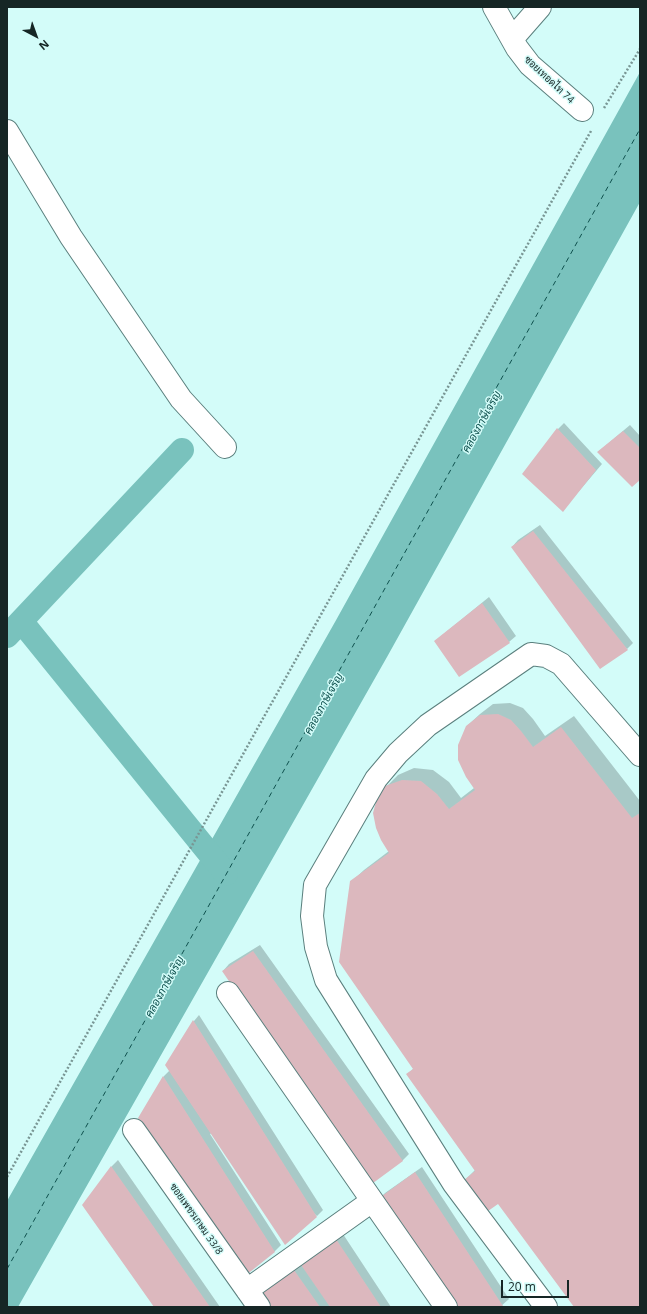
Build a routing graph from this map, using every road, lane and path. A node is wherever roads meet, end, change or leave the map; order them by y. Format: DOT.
graph roads {
  1 [pos="494,7"];
  2 [pos="540,7"];
  3 [pos="512,39"];
  4 [pos="640,49"];
  5 [pos="592,117"];
  6 [pos="7,131"];
  7 [pos="225,447"];
  8 [pos="640,755"];
  9 [pos="228,993"];
  10 [pos="134,1130"];
  11 [pos="7,1177"];
  12 [pos="372,1201"];
  13 [pos="253,1298"];
  14 [pos="446,1307"];
  15 [pos="546,1307"];
  1 -- 3 [label="street, ซอยเทอดไท 74"];
  2 -- 3 [label="street"];
  3 -- 5 [label="street, ซอยเทอดไท 74"];
  4 -- 5 [label="path"];
  5 -- 11 [label="path"];
  6 -- 7 [label="street"];
  8 -- 15 [label="street"];
  9 -- 12 [label="street"];
  10 -- 13 [label="street, ซอยเพชรเกษม 33/8"];
  12 -- 13 [label="street"];
  12 -- 14 [label="street"];
}
